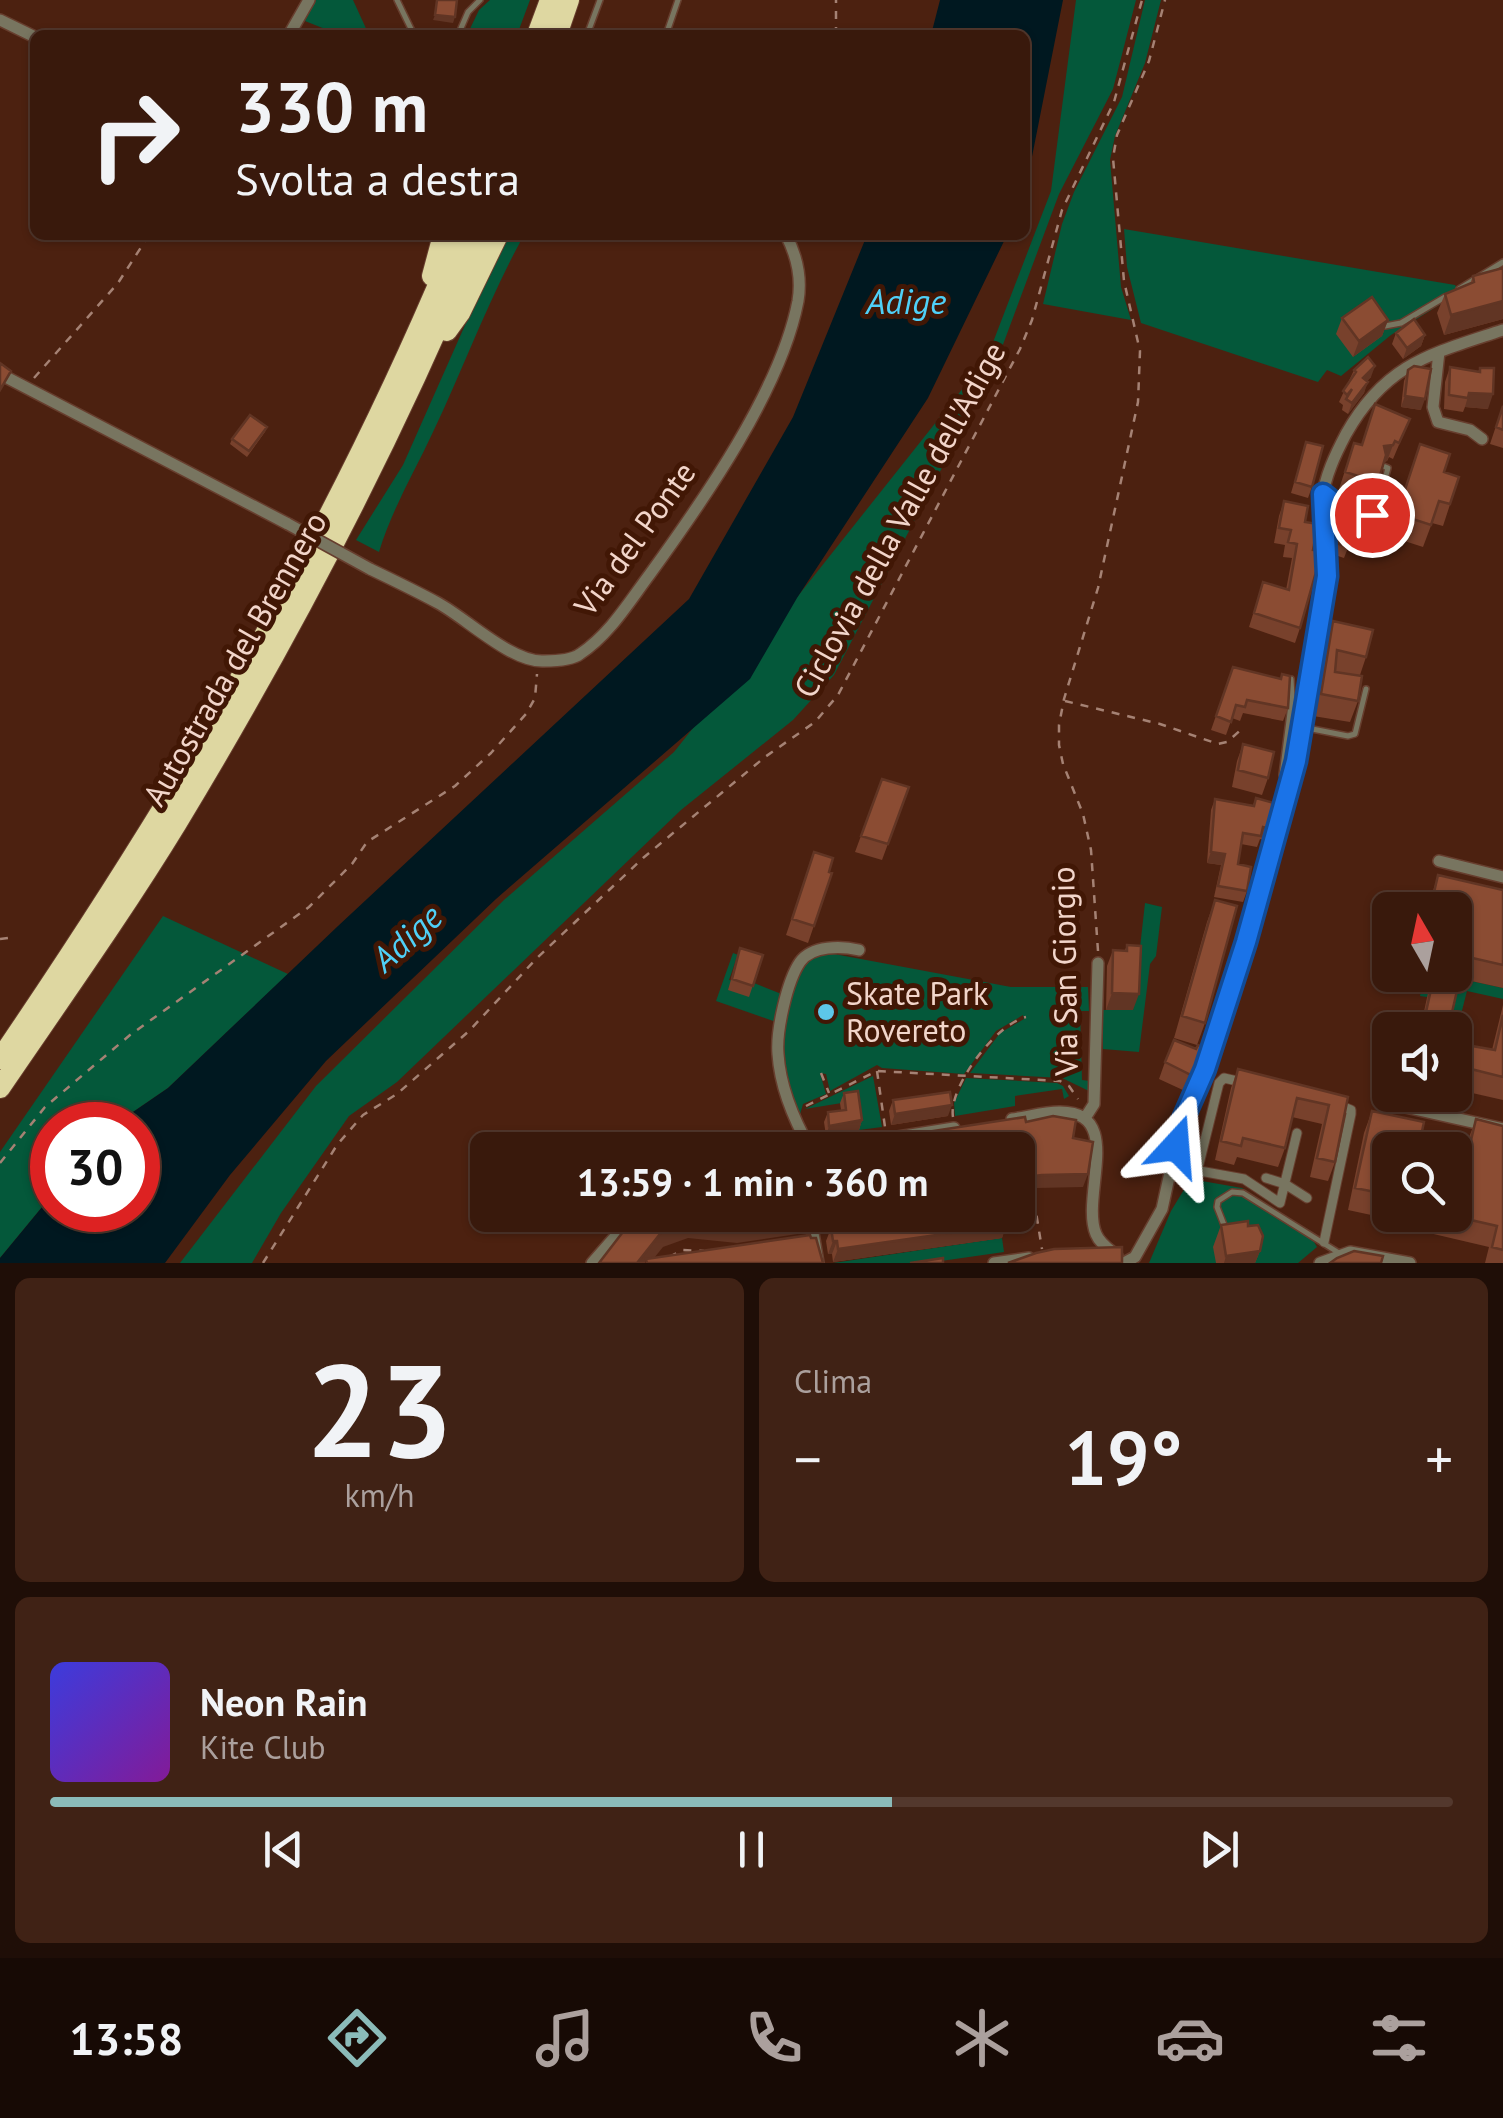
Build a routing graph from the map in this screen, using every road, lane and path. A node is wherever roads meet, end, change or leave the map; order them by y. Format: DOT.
graph roads {
  1 [pos="309,0"];
  2 [pos="397,0"];
  3 [pos="480,0"];
  4 [pos="550,0"];
  5 [pos="569,0"];
  6 [pos="600,0"];
  7 [pos="678,0"];
  8 [pos="836,0"];
  9 [pos="1142,0"];
  10 [pos="1165,0"];
  11 [pos="0,20"];
  12 [pos="293,30"];
  13 [pos="412,30"];
  14 [pos="460,30"];
  15 [pos="539,30"];
  16 [pos="558,30"];
  17 [pos="589,30"];
  18 [pos="668,30"];
  19 [pos="836,30"];
  20 [pos="30,35"];
  21 [pos="146,240"];
  22 [pos="441,240"];
  23 [pos="457,240"];
  24 [pos="476,240"];
  25 [pos="496,240"];
  26 [pos="789,240"];
  27 [pos="1503,262"];
  28 [pos="429,304"];
  29 [pos="1385,326"];
  30 [pos="1503,330"];
  31 [pos="1438,352"];
  32 [pos="426,356"];
  33 [pos="0,374"];
  34 [pos="26,388"];
  35 [pos="1482,439"];
  36 [pos="1383,466"];
  37 [pos="1323,494"];
  38 [pos="1366,519"];
  39 [pos="1376,522"];
  40 [pos="539,662"];
  41 [pos="1291,678"];
  42 [pos="1366,689"];
  43 [pos="1064,701"];
  44 [pos="1302,727"];
  45 [pos="1243,728"];
  46 [pos="1289,790"];
  47 [pos="1439,861"];
  48 [pos="1503,877"];
  49 [pos="14,937"];
  50 [pos="0,940"];
  51 [pos="860,950"];
  52 [pos="1098,963"];
  53 [pos="1026,1016"];
  54 [pos="0,1059"];
  55 [pos="877,1071"];
  56 [pos="822,1073"];
  57 [pos="966,1076"];
  58 [pos="1250,1084"];
  59 [pos="0,1088"];
  60 [pos="829,1094"];
  61 [pos="1078,1099"];
  62 [pos="1325,1102"];
  63 [pos="1427,1112"];
  64 [pos="1083,1117"];
  65 [pos="953,1119"];
  66 [pos="995,1122"];
  67 [pos="976,1124"];
  68 [pos="886,1129"];
  69 [pos="1503,1129"];
  70 [pos="800,1130"];
  71 [pos="926,1132"];
  72 [pos="1297,1133"];
  73 [pos="0,1163"];
  74 [pos="1172,1166"];
  75 [pos="1198,1168"];
  76 [pos="1266,1178"];
  77 [pos="1036,1182"];
  78 [pos="1285,1184"];
  79 [pos="1035,1190"];
  80 [pos="1306,1198"];
  81 [pos="1035,1204"];
  82 [pos="1226,1230"];
  83 [pos="619,1232"];
  84 [pos="813,1232"];
  85 [pos="1100,1242"];
  86 [pos="1324,1242"];
  87 [pos="1088,1248"];
  88 [pos="715,1252"];
  89 [pos="1043,1252"];
  90 [pos="1339,1253"];
  91 [pos="1404,1262"];
  92 [pos="263,1263"];
  93 [pos="592,1263"];
  94 [pos="663,1263"];
  95 [pos="818,1263"];
  96 [pos="994,1263"];
  97 [pos="1124,1263"];
  98 [pos="1320,1263"];
  1 -- 12 [label="street"];
  2 -- 13 [label="lane"];
  3 -- 14 [label="lane"];
  4 -- 15 [label="highway"];
  5 -- 16 [label="highway"];
  6 -- 17 [label="lane"];
  7 -- 18 [label="lane"];
  8 -- 19 [label="path"];
  9 -- 92 [label="path, Ciclovia della Valle dell'Adige"];
  10 -- 43 [label="path, Via San Giorgio"];
  11 -- 20 [label="street"];
  21 -- 34 [label="path"];
  22 -- 28 [label="highway"];
  23 -- 28 [label="highway, Autostrada del Brennero"];
  24 -- 32 [label="highway, Autostrada del Brennero"];
  25 -- 32 [label="highway"];
  26 -- 40 [label="street, Via del Ponte"];
  27 -- 29 [label="lane"];
  28 -- 54 [label="highway, Autostrada del Brennero"];
  30 -- 31 [label="street"];
  31 -- 35 [label="street"];
  31 -- 37 [label="street"];
  32 -- 59 [label="highway, Autostrada del Brennero"];
  33 -- 34 [label="street"];
  34 -- 40 [label="street, bridge"];
  36 -- 38 [label="lane"];
  37 -- 38 [label="lane"];
  37 -- 44 [label="street"];
  38 -- 39 [label="lane"];
  40 -- 73 [label="path"];
  41 -- 46 [label="lane"];
  42 -- 44 [label="lane"];
  43 -- 45 [label="path"];
  43 -- 52 [label="path, Via San Giorgio"];
  44 -- 46 [label="street"];
  46 -- 74 [label="street"];
  47 -- 48 [label="street"];
  49 -- 50 [label="path"];
  51 -- 70 [label="street"];
  52 -- 64 [label="street, Via San Giorgio"];
  53 -- 57 [label="path"];
  55 -- 57 [label="path"];
  55 -- 60 [label="path"];
  55 -- 68 [label="path"];
  56 -- 60 [label="path"];
  57 -- 61 [label="path"];
  57 -- 65 [label="path"];
  58 -- 75 [label="street"];
  60 -- 70 [label="path"];
  62 -- 86 [label="street"];
  63 -- 69 [label="street"];
  64 -- 66 [label="street"];
  64 -- 85 [label="street, Via San Giorgio"];
  67 -- 71 [label="street"];
  72 -- 78 [label="street"];
  74 -- 75 [label="street"];
  74 -- 97 [label="street"];
  75 -- 78 [label="street"];
  76 -- 78 [label="street"];
  77 -- 79 [label="path"];
  78 -- 80 [label="street"];
  81 -- 89 [label="path"];
  82 -- 86 [label="lane"];
  83 -- 93 [label="street"];
  84 -- 95 [label="street"];
  85 -- 87 [label="street"];
  85 -- 97 [label="street"];
  86 -- 90 [label="lane"];
  88 -- 94 [label="path"];
  89 -- 96 [label="street"];
  90 -- 91 [label="street"];
  90 -- 98 [label="street"];
}
